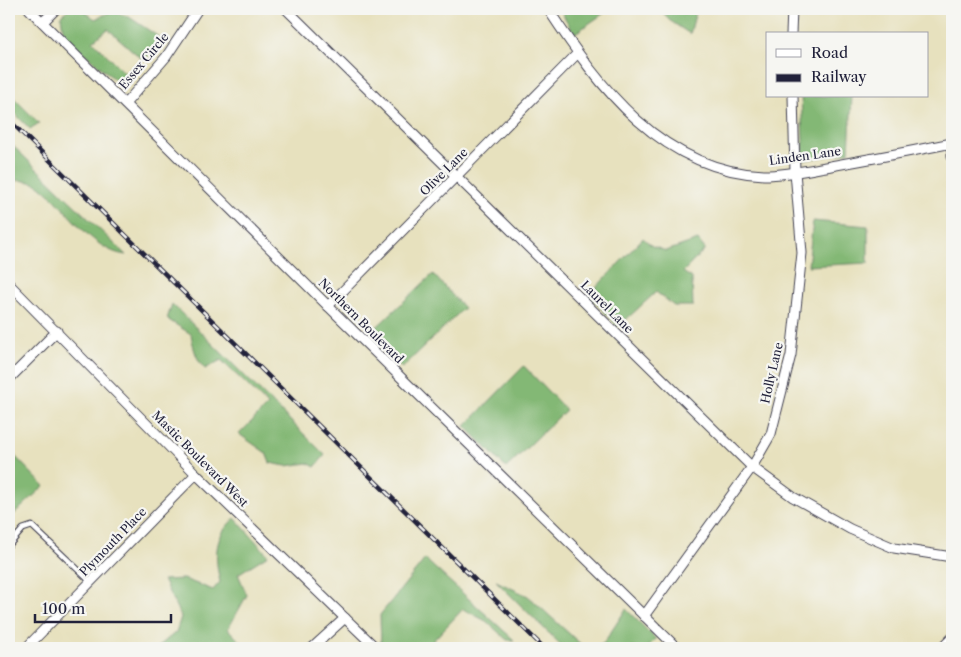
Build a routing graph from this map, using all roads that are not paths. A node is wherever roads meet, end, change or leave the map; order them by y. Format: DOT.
graph roads {
  1 [pos="29,9"];
  2 [pos="56,9"];
  3 [pos="198,9"];
  4 [pos="286,9"];
  5 [pos="548,9"];
  6 [pos="792,9"];
  7 [pos="43,22"];
  8 [pos="791,32"];
  9 [pos="578,54"];
  10 [pos="793,98"];
  11 [pos="125,104"];
  12 [pos="952,143"];
  13 [pos="952,157"];
  14 [pos="795,172"];
  15 [pos="457,176"];
  16 [pos="9,284"];
  17 [pos="328,306"];
  18 [pos="57,331"];
  19 [pos="9,379"];
  20 [pos="752,467"];
  21 [pos="196,474"];
  22 [pos="10,544"];
  23 [pos="952,557"];
  24 [pos="91,582"];
  25 [pos="644,616"];
  26 [pos="345,618"];
  27 [pos="952,638"];
  28 [pos="26,648"];
  29 [pos="312,648"];
  30 [pos="376,648"];
  31 [pos="677,648"];
  32 [pos="942,648"];
  1 -- 7 [label="street, Northern Boulevard"];
  2 -- 7 [label="street"];
  3 -- 11 [label="street, Essex Circle"];
  4 -- 15 [label="street, Laurel Lane"];
  5 -- 9 [label="street, Linden Lane"];
  6 -- 8 [label="street"];
  7 -- 11 [label="street, Northern Boulevard"];
  9 -- 14 [label="street, Linden Lane"];
  9 -- 15 [label="street, Olive Lane"];
  10 -- 14 [label="street, Holly Lane"];
  11 -- 17 [label="street, Northern Boulevard"];
  12 -- 13 [label="street"];
  12 -- 14 [label="street, Linden Lane"];
  14 -- 20 [label="street, Holly Lane"];
  15 -- 17 [label="street, Olive Lane"];
  15 -- 20 [label="street, Laurel Lane"];
  16 -- 18 [label="street, Mastic Boulevard West"];
  17 -- 25 [label="street, Northern Boulevard"];
  18 -- 19 [label="street"];
  18 -- 21 [label="street, Mastic Boulevard West"];
  20 -- 23 [label="street, Laurel Lane"];
  20 -- 25 [label="street, Holly Lane"];
  21 -- 24 [label="street, Plymouth Place"];
  21 -- 26 [label="street, Mastic Boulevard West"];
  22 -- 24 [label="lane"];
  24 -- 28 [label="street, Plymouth Place"];
  25 -- 31 [label="street, Northern Boulevard"];
  26 -- 29 [label="street"];
  26 -- 30 [label="street, Mastic Boulevard West"];
  27 -- 32 [label="street"];
}
